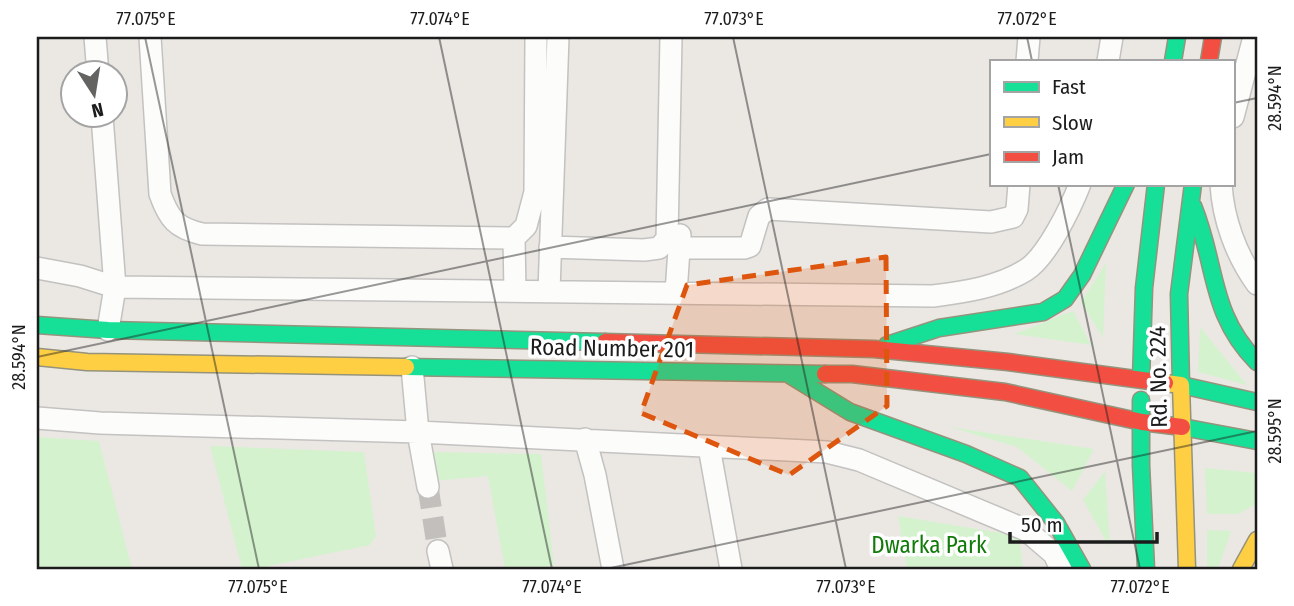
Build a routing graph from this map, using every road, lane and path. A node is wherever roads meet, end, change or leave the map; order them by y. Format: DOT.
graph roads {
  1 [pos="95,37"];
  2 [pos="150,37"];
  3 [pos="536,37"];
  4 [pos="558,37"];
  5 [pos="671,37"];
  6 [pos="683,37"];
  7 [pos="1028,37"];
  8 [pos="1112,37"];
  9 [pos="1177,37"];
  10 [pos="1213,37"];
  11 [pos="1254,37"];
  12 [pos="97,60"];
  13 [pos="1027,60"];
  14 [pos="1108,60"];
  15 [pos="1173,60"];
  16 [pos="1209,60"];
  17 [pos="1234,113"];
  18 [pos="103,130"];
  19 [pos="1019,186"];
  20 [pos="1079,186"];
  21 [pos="1125,186"];
  22 [pos="1156,186"];
  23 [pos="1221,186"];
  24 [pos="1192,191"];
  25 [pos="514,238"];
  26 [pos="551,247"];
  27 [pos="679,248"];
  28 [pos="37,268"];
  29 [pos="1257,284"];
  30 [pos="115,287"];
  31 [pos="515,291"];
  32 [pos="549,291"];
  33 [pos="676,292"];
  34 [pos="37,325"];
  35 [pos="108,330"];
  36 [pos="874,349"];
  37 [pos="37,357"];
  38 [pos="1257,362"];
  39 [pos="412,368"];
  40 [pos="787,373"];
  41 [pos="1141,379"];
  42 [pos="1181,385"];
  43 [pos="1257,402"];
  44 [pos="37,418"];
  45 [pos="1142,422"];
  46 [pos="1182,428"];
  47 [pos="418,432"];
  48 [pos="585,439"];
  49 [pos="1257,441"];
  50 [pos="709,447"];
  51 [pos="428,487"];
  52 [pos="1257,540"];
  53 [pos="613,569"];
  54 [pos="732,569"];
  55 [pos="1062,569"];
  56 [pos="1082,569"];
  57 [pos="1146,569"];
  58 [pos="1187,569"];
  59 [pos="1241,569"];
  1 -- 12 [label="street"];
  2 -- 25 [label="street"];
  3 -- 25 [label="street"];
  4 -- 26 [label="street"];
  5 -- 26 [label="street"];
  6 -- 27 [label="street"];
  7 -- 13 [label="street"];
  8 -- 14 [label="street"];
  9 -- 15 [label="main road"];
  10 -- 16 [label="main road"];
  11 -- 17 [label="street"];
  18 -- 30 [label="street"];
  19 -- 27 [label="street"];
  20 -- 33 [label="street"];
  21 -- 36 [label="main road"];
  22 -- 41 [label="main road, Rd. No. 224"];
  23 -- 29 [label="street"];
  24 -- 38 [label="main road"];
  24 -- 42 [label="main road, Rd. No. 224"];
  25 -- 31 [label="street"];
  26 -- 32 [label="street"];
  27 -- 33 [label="street"];
  28 -- 30 [label="street"];
  30 -- 31 [label="street"];
  30 -- 35 [label="street"];
  31 -- 32 [label="street"];
  32 -- 33 [label="street"];
  34 -- 35 [label="main road, Road Number 201"];
  35 -- 36 [label="main road, Road Number 201"];
  36 -- 41 [label="main road, Road Number 201"];
  37 -- 39 [label="main road, Road Number 201"];
  39 -- 40 [label="main road, Road Number 201"];
  39 -- 47 [label="street"];
  40 -- 45 [label="main road, Road Number 201"];
  40 -- 56 [label="main road"];
  41 -- 42 [label="main road, Road Number 201"];
  41 -- 45 [label="main road, Rd. No. 224"];
  42 -- 43 [label="main road, Road Number 201"];
  42 -- 46 [label="main road, Rd. No. 224"];
  44 -- 47 [label="street"];
  45 -- 46 [label="main road, Road Number 201"];
  45 -- 57 [label="main road, Rd. No. 224"];
  46 -- 49 [label="main road, Road Number 201"];
  46 -- 58 [label="main road, Rd. No. 224"];
  47 -- 48 [label="street"];
  47 -- 51 [label="street"];
  48 -- 50 [label="street"];
  48 -- 53 [label="street"];
  50 -- 54 [label="street"];
  50 -- 55 [label="street"];
  52 -- 59 [label="main road"];
}
